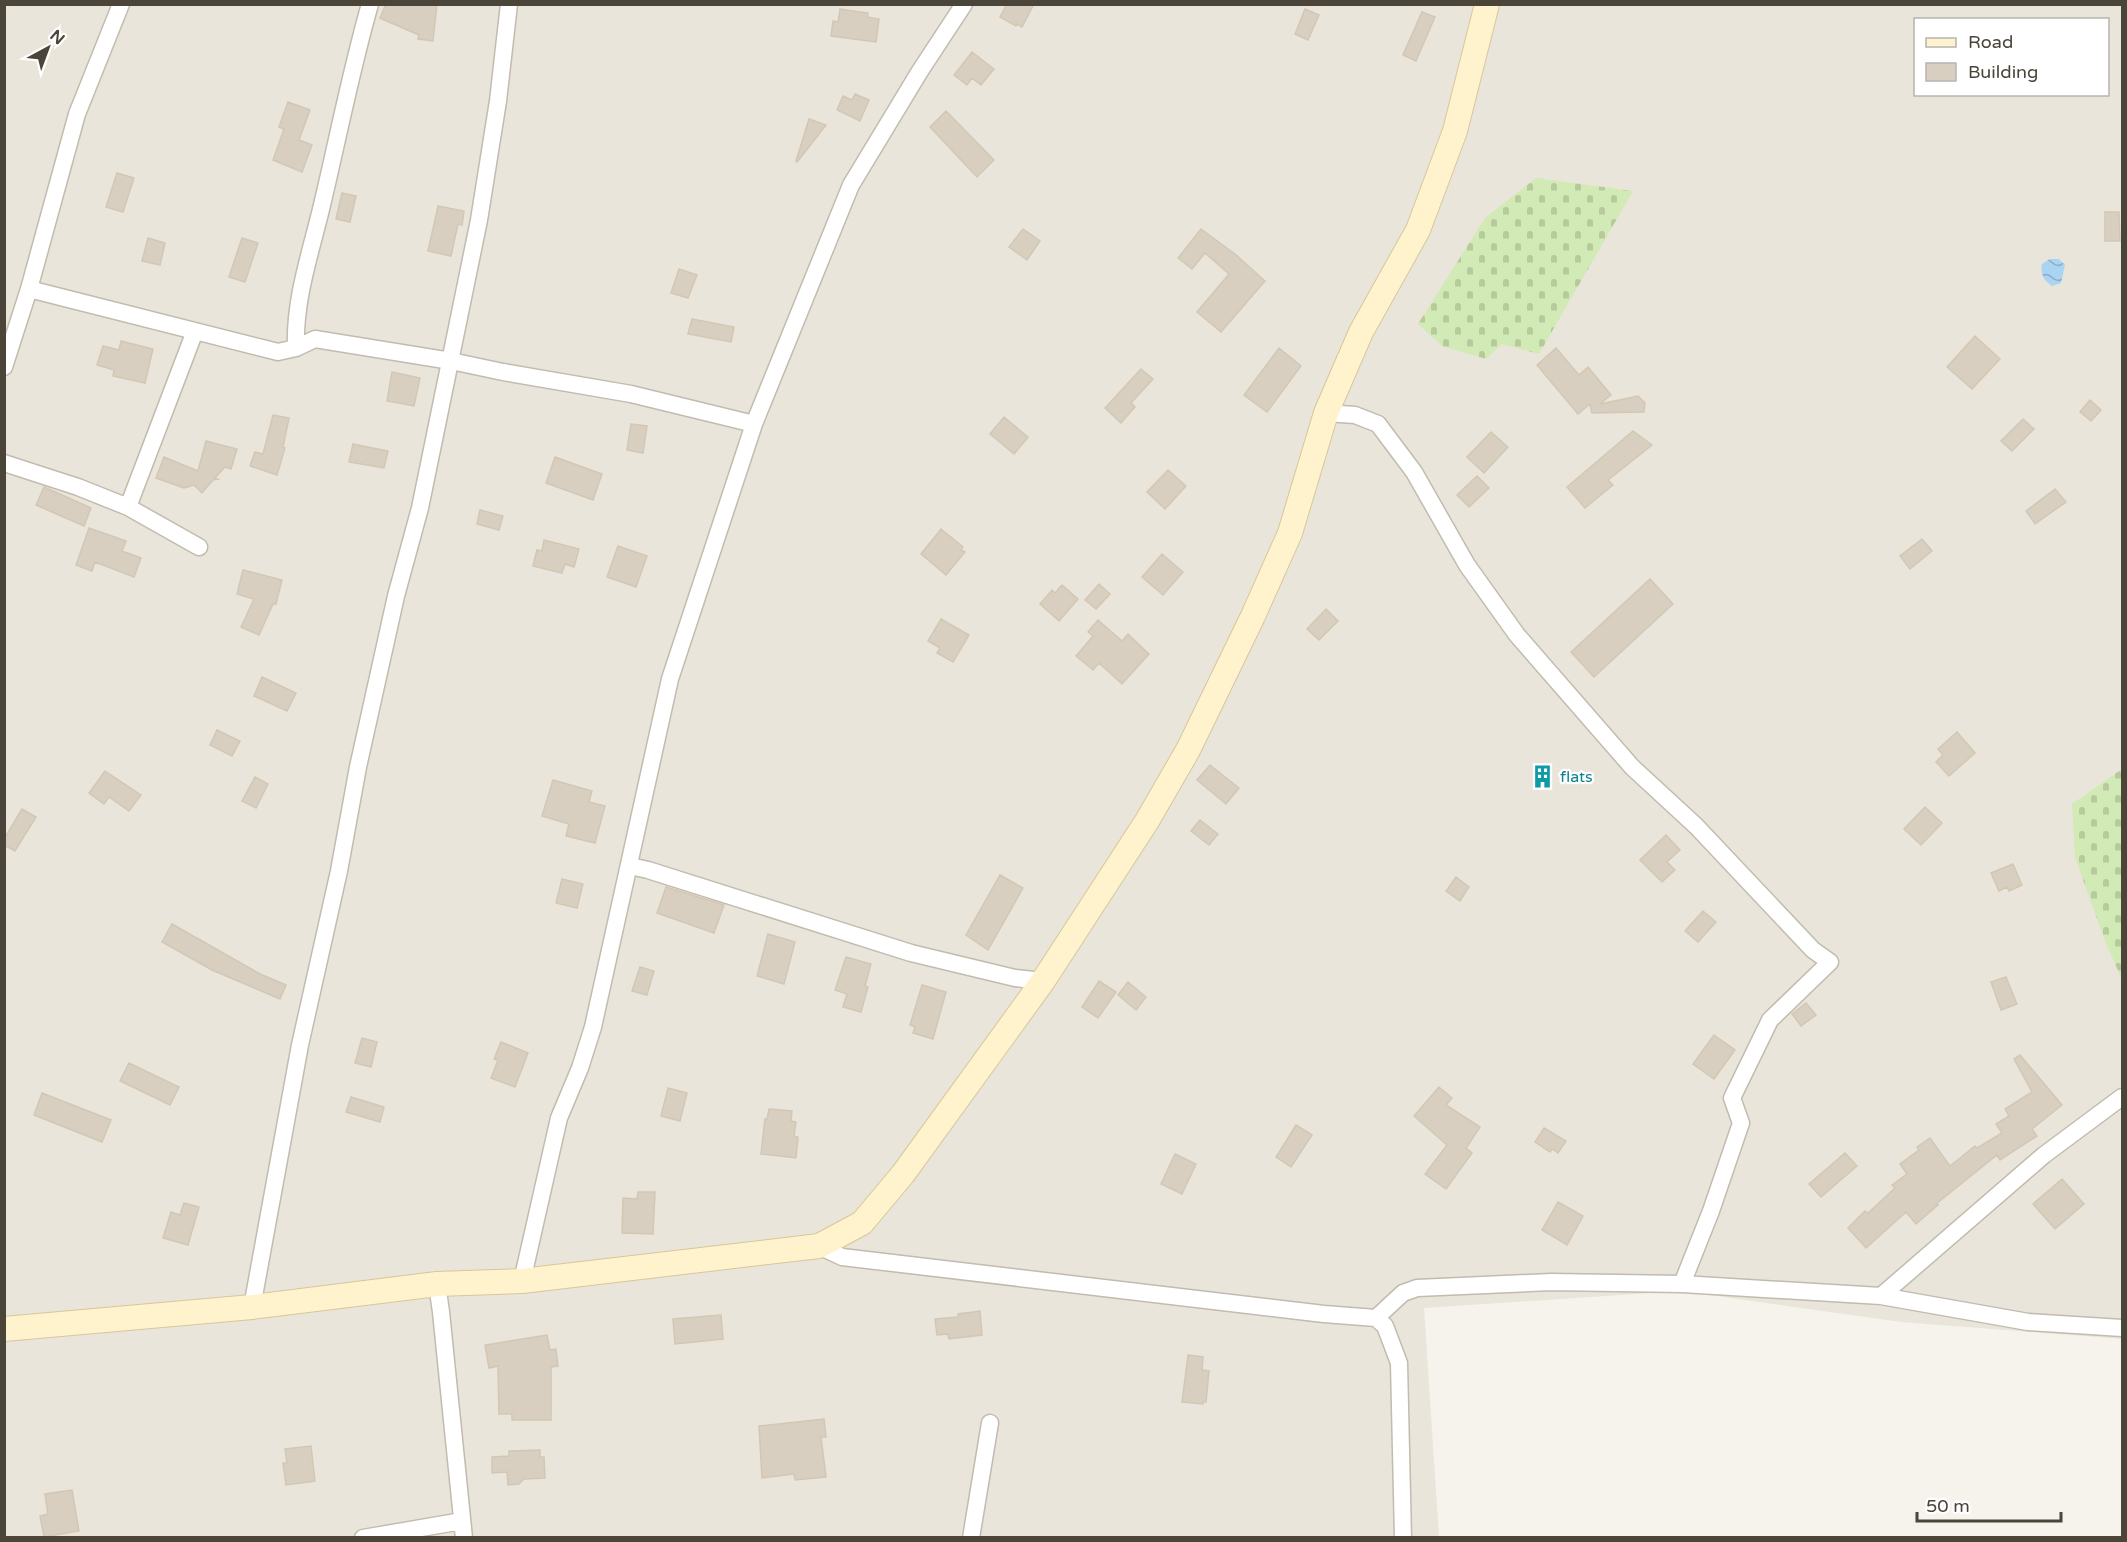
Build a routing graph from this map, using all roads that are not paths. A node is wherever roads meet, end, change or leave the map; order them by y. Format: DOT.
graph roads {
  1 [pos="122,4"];
  2 [pos="370,4"];
  3 [pos="509,4"];
  4 [pos="964,4"];
  5 [pos="1487,4"];
  6 [pos="28,289"];
  7 [pos="195,332"];
  8 [pos="296,348"];
  9 [pos="451,361"];
  10 [pos="4,367"];
  11 [pos="1326,412"];
  12 [pos="754,424"];
  13 [pos="4,463"];
  14 [pos="128,507"];
  15 [pos="199,547"];
  16 [pos="630,866"];
  17 [pos="1043,981"];
  18 [pos="2122,1097"];
  19 [pos="819,1246"];
  20 [pos="522,1281"];
  21 [pos="437,1284"];
  22 [pos="1682,1284"];
  23 [pos="1881,1296"];
  24 [pos="252,1307"];
  25 [pos="1376,1318"];
  26 [pos="2122,1328"];
  27 [pos="4,1329"];
  28 [pos="990,1422"];
  29 [pos="463,1529"];
  30 [pos="363,1538"];
  31 [pos="971,1538"];
  32 [pos="1403,1538"];
  1 -- 6 [label="street"];
  2 -- 8 [label="street"];
  3 -- 9 [label="street"];
  4 -- 12 [label="street"];
  5 -- 11 [label="street"];
  6 -- 7 [label="street"];
  6 -- 10 [label="street"];
  7 -- 8 [label="street"];
  7 -- 14 [label="street"];
  8 -- 9 [label="street"];
  9 -- 12 [label="street"];
  9 -- 24 [label="street"];
  11 -- 17 [label="street"];
  11 -- 22 [label="street"];
  12 -- 16 [label="street"];
  13 -- 14 [label="street"];
  14 -- 15 [label="street"];
  16 -- 17 [label="street"];
  16 -- 20 [label="street"];
  17 -- 19 [label="street"];
  18 -- 23 [label="street"];
  19 -- 20 [label="street"];
  19 -- 25 [label="street"];
  20 -- 21 [label="street"];
  21 -- 24 [label="street"];
  21 -- 29 [label="street"];
  22 -- 23 [label="street"];
  22 -- 25 [label="street"];
  23 -- 26 [label="street"];
  24 -- 27 [label="street"];
  25 -- 32 [label="street"];
  28 -- 31 [label="street"];
  29 -- 30 [label="street"];
}
